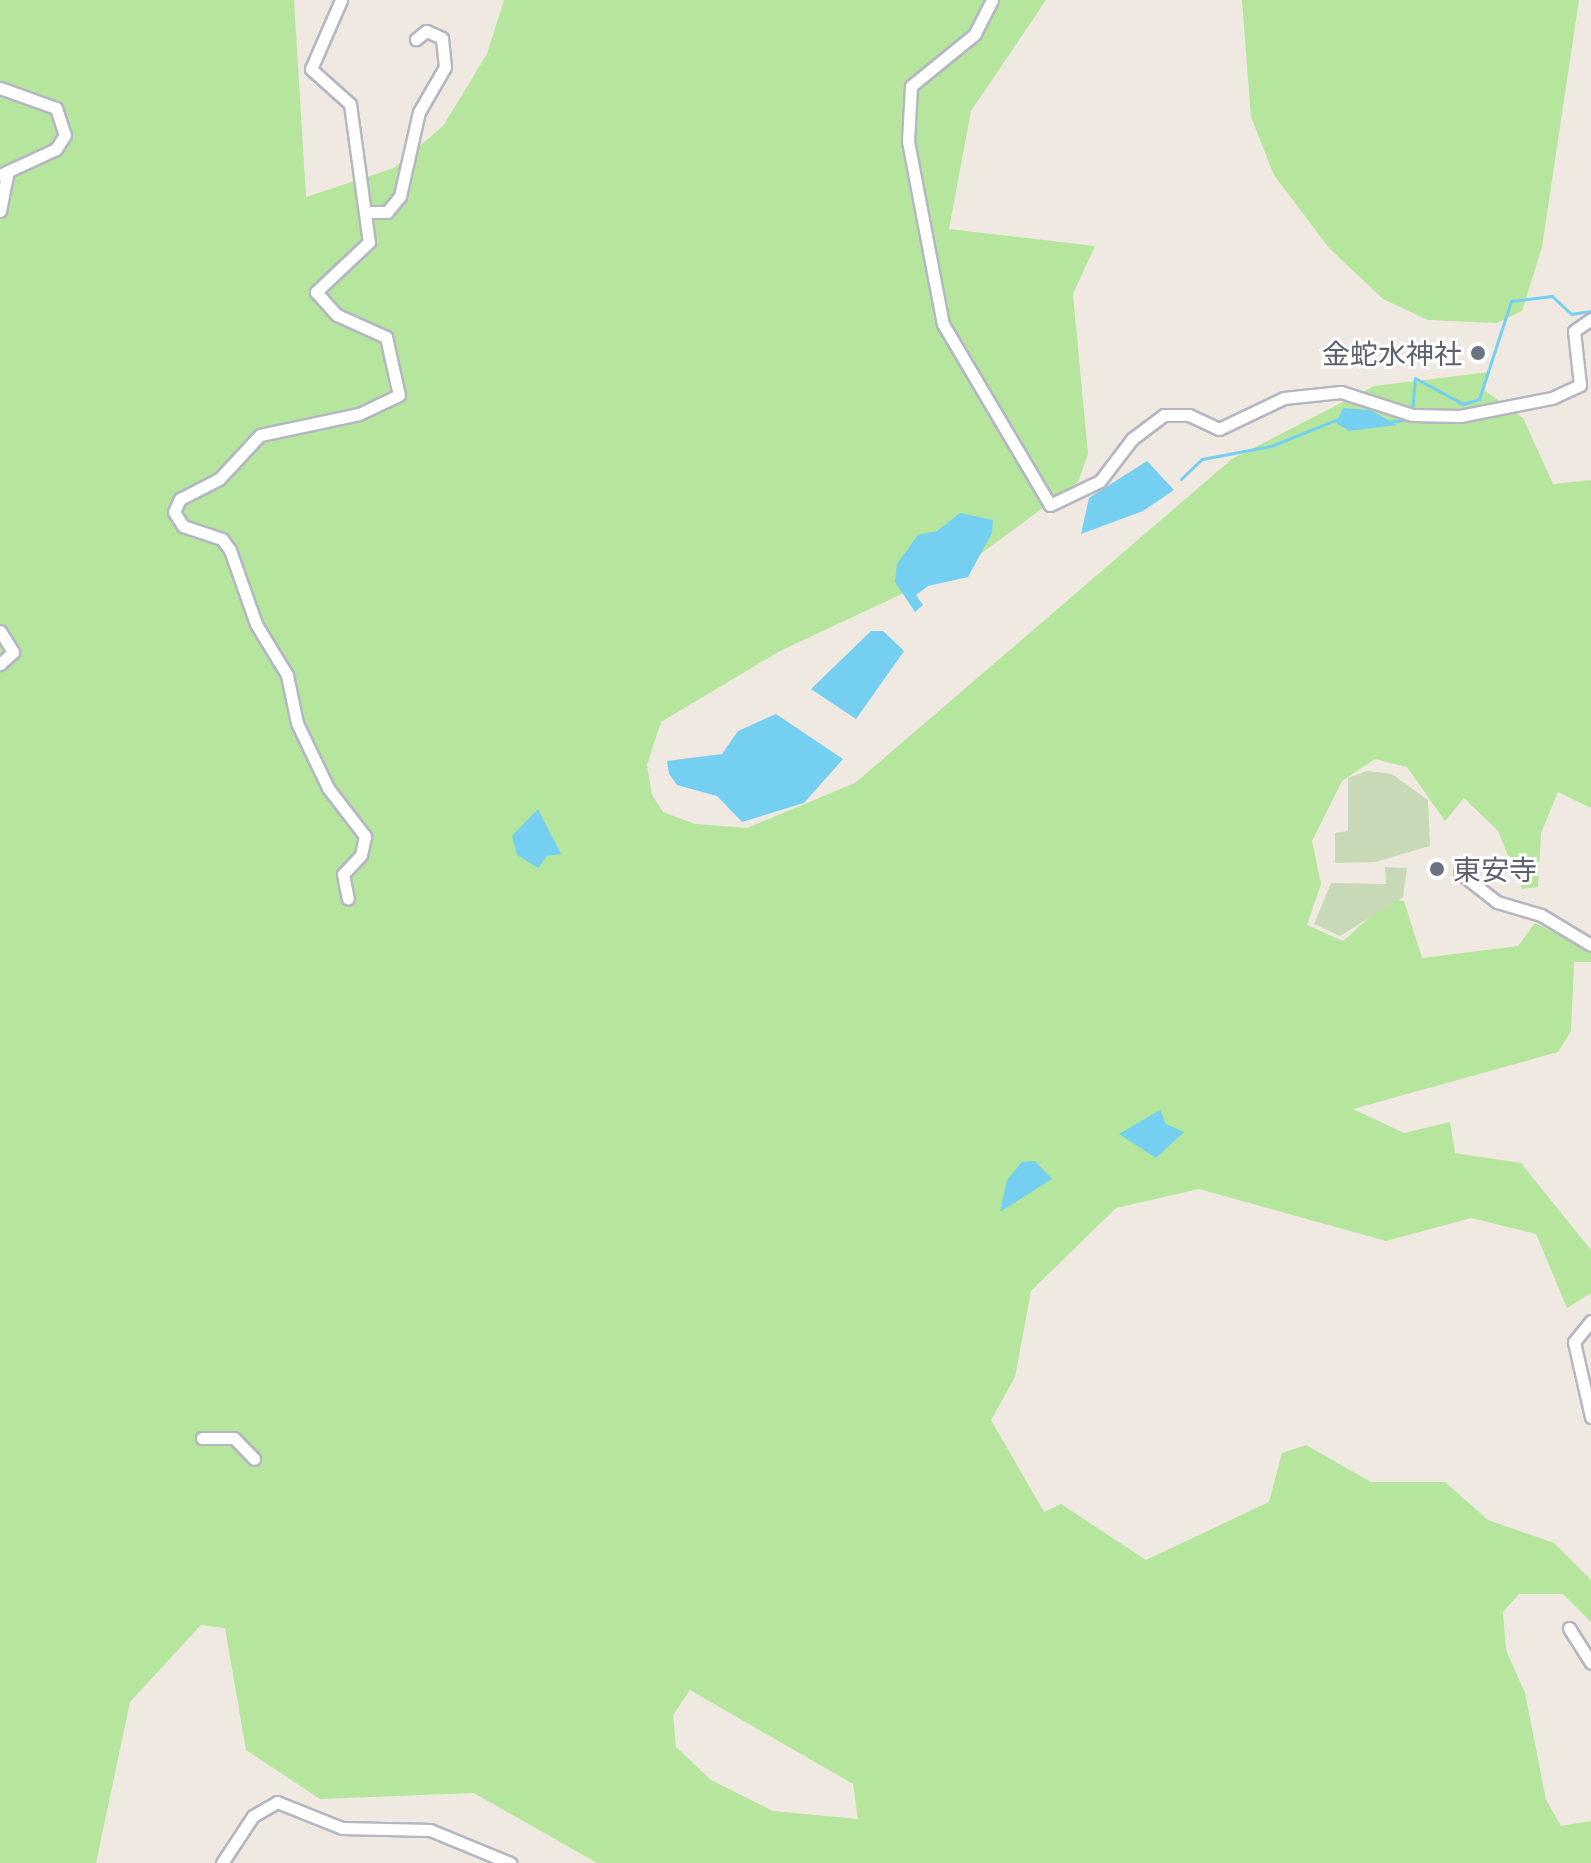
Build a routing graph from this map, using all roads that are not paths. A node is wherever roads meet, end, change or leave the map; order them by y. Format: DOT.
graph roads {
  1 [pos="341,0"];
  2 [pos="992,0"];
  3 [pos="416,39"];
  4 [pos="0,88"];
  5 [pos="4,175"];
  6 [pos="0,211"];
  7 [pos="368,212"];
  8 [pos="1591,319"];
  9 [pos="0,631"];
  10 [pos="0,664"];
  11 [pos="1460,873"];
  12 [pos="348,899"];
  13 [pos="1591,945"];
  14 [pos="1591,1321"];
  15 [pos="1591,1417"];
  16 [pos="202,1438"];
  17 [pos="254,1459"];
  18 [pos="1569,1628"];
  19 [pos="1591,1663"];
  20 [pos="222,1863"];
  21 [pos="510,1863"];
  1 -- 7 [label="street"];
  2 -- 8 [label="street"];
  3 -- 7 [label="street"];
  4 -- 5 [label="street"];
  5 -- 6 [label="street"];
  7 -- 12 [label="street"];
  9 -- 10 [label="street"];
  11 -- 13 [label="street"];
  14 -- 15 [label="street"];
  16 -- 17 [label="street"];
  18 -- 19 [label="street"];
  20 -- 21 [label="street"];
}
